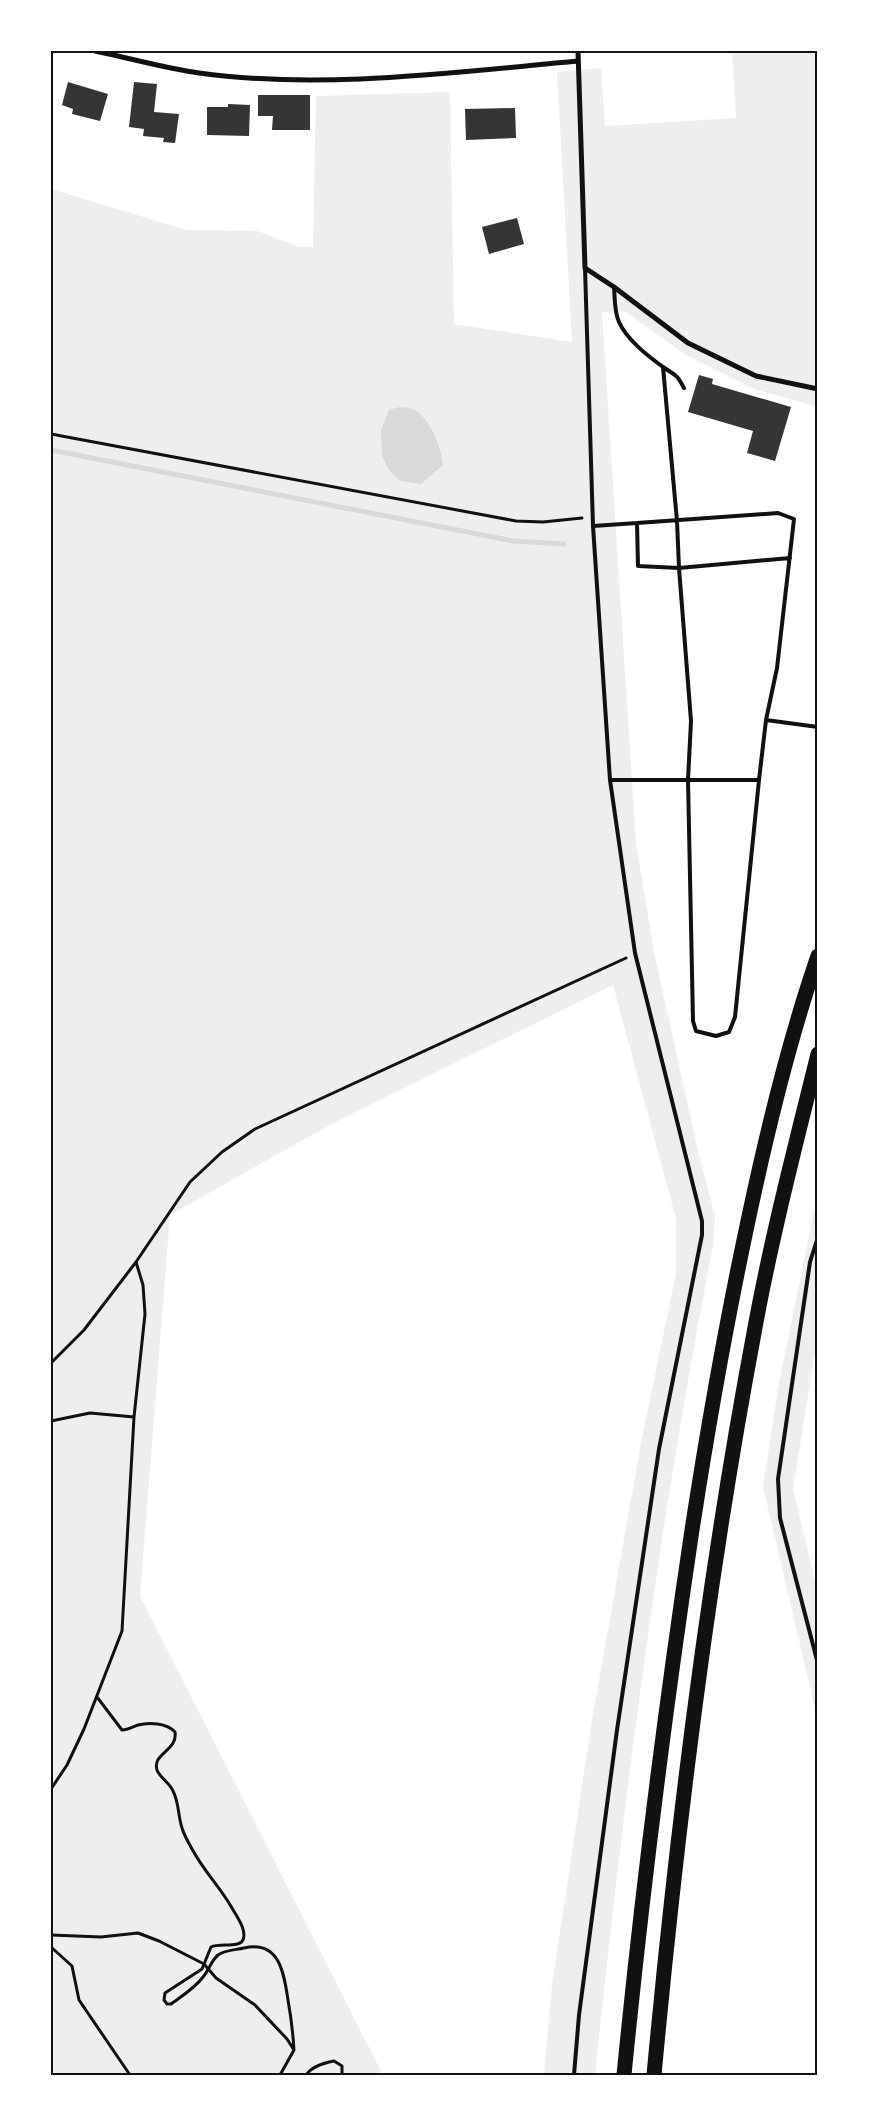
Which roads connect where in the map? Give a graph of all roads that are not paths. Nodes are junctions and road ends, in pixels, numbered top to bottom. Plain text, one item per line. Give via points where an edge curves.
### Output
1 (95, 51) edge
2 (578, 51) edge
3 (578, 62) junction
4 (585, 268) junction
5 (614, 287) junction
6 (663, 367) junction
7 (684, 388) dead end
8 (818, 389) edge
9 (677, 520) junction
10 (637, 524) junction
11 (593, 526) junction
12 (790, 558) junction
13 (679, 568) junction
14 (766, 720) junction
15 (818, 726) edge
16 (610, 780) junction
17 (688, 780) junction
18 (759, 780) junction
19 (818, 956) edge
20 (818, 1054) edge
21 (818, 1237) edge
22 (818, 1664) edge
23 (574, 2075) edge
24 (624, 2075) edge
25 (654, 2075) edge

1 - 3 street via 199,73 276,79 386,78
2 - 3 street
3 - 4 street
4 - 5 street
4 - 11 lane
5 - 6 lane via 619,322 627,335
5 - 8 street via 688,344 756,376
6 - 7 lane via 677,375
6 - 9 lane
9 - 10 lane
9 - 12 lane via 778,513 794,519
9 - 13 lane
10 - 11 lane
10 - 13 lane via 638,566
11 - 16 lane
12 - 13 lane
12 - 14 lane via 777,668
13 - 17 lane via 691,721
14 - 15 lane
14 - 18 lane
16 - 17 lane
16 - 23 lane via 635,953 702,1222 702,1234 656,1469 617,1730
17 - 18 lane
17 - 18 lane via 693,1021 696,1031 716,1036 729,1032 735,1017
19 - 24 highway via 788,1052 766,1140 726,1327 701,1470 648,1850
20 - 25 highway via 758,1313 730,1474 678,1842
21 - 22 lane via 810,1262 778,1479 780,1518

